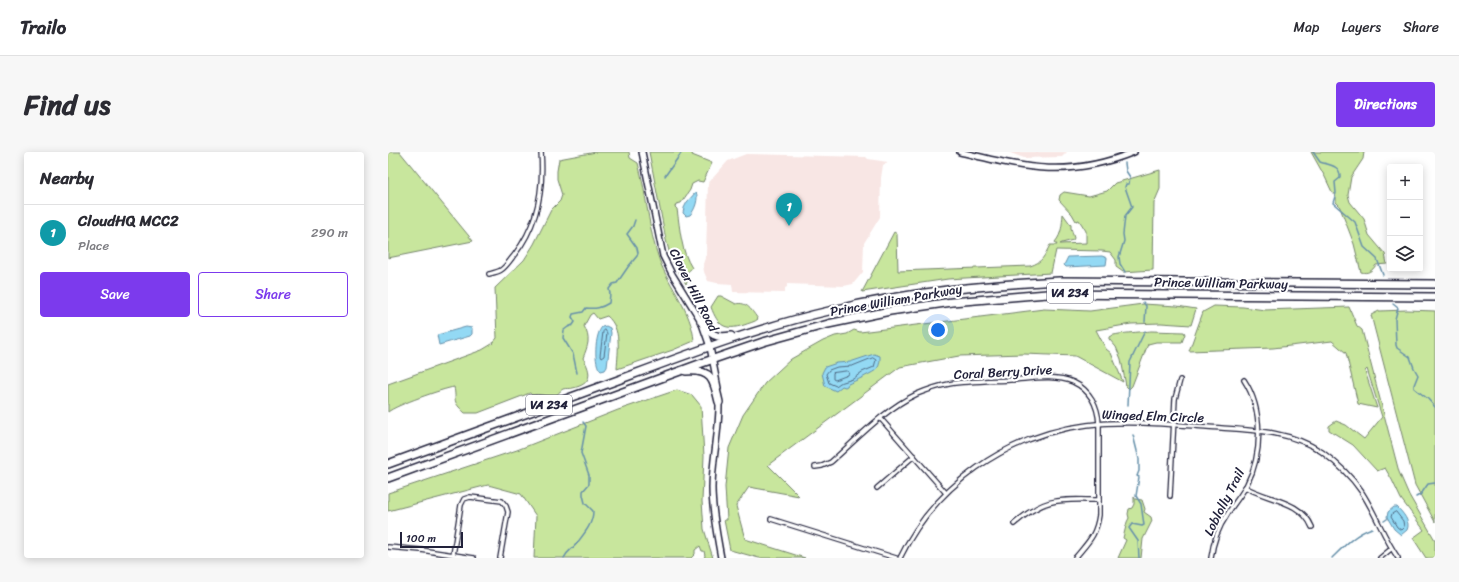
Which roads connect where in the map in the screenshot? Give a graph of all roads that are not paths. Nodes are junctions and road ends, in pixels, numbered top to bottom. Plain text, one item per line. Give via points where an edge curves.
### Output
1 (541, 152) edge
2 (960, 152) edge
3 (1134, 152) edge
4 (643, 154) edge
5 (489, 274) dead end
6 (1435, 284) edge
7 (1435, 297) edge
8 (701, 321) junction
9 (749, 333) junction
10 (710, 347) junction
11 (713, 359) junction
12 (678, 372) junction
13 (1180, 380) dead end
14 (1244, 380) dead end
15 (719, 402) junction
16 (881, 419) junction
17 (1099, 424) junction
18 (1174, 425) junction
19 (1258, 431) junction
20 (914, 456) junction
21 (388, 464) edge
22 (815, 467) dead end
23 (388, 478) edge
24 (1245, 487) junction
25 (877, 488) dead end
26 (946, 492) junction
27 (1170, 496) dead end
28 (1100, 500) junction
29 (770, 519) dead end
30 (1014, 524) dead end
31 (1312, 527) dead end
32 (388, 547) edge
33 (1391, 549) junction
34 (453, 555) junction
35 (474, 558) edge
36 (500, 558) edge
37 (721, 558) edge
38 (896, 558) edge
39 (900, 558) edge
40 (1075, 558) edge
41 (1211, 558) edge
42 (1380, 558) edge
43 (1398, 558) edge

1 - 5 street via 541,187 534,220 513,257 501,270
2 - 3 street via 1004,163 1054,169 1088,166
4 - 8 street, Clover Hill Road via 663,256
6 - 9 highway, Prince William Parkway / VA 234 via 1103,281 1012,283 885,299 808,316
7 - 11 highway, Prince William Parkway / VA 234 via 1071,293 996,297 921,306 860,317 793,333
8 - 9 highway via 717,336
8 - 10 street, Clover Hill Road
9 - 10 highway, Prince William Parkway / VA 234
10 - 11 street, Clover Hill Road
10 - 21 highway, Prince William Parkway / VA 234
11 - 12 highway, Prince William Parkway / VA 234
11 - 15 street, Clover Hill Road
12 - 15 highway via 698,370 707,374 714,384
12 - 23 highway, Prince William Parkway / VA 234
13 - 18 street via 1175,399
14 - 19 street, Loblolly Trail via 1258,414
15 - 37 street, Clover Hill Road via 712,495
16 - 17 street, Coral Berry Drive via 909,398 936,387 958,383 1047,378 1064,379 1082,388 1094,403
16 - 20 street
16 - 22 street, Coral Berry Drive via 831,462
17 - 18 street, Winged Elm Circle
17 - 26 street, Winged Elm Circle via 1062,430 1019,443 978,467
17 - 28 street, Coral Berry Drive
18 - 19 street, Winged Elm Circle
18 - 27 street
19 - 24 street, Loblolly Trail via 1254,464
19 - 33 street, Winged Elm Circle via 1300,440 1342,468 1361,491
20 - 25 street
20 - 26 street
24 - 31 street via 1300,511
24 - 41 street, Loblolly Trail via 1221,525
26 - 39 street, Winged Elm Circle via 921,522
28 - 30 street via 1049,502 1034,509
28 - 40 street, Coral Berry Drive via 1096,529 1088,544
29 - 38 street
32 - 34 street
33 - 42 street
33 - 43 street, Winged Elm Circle
34 - 35 street
34 - 36 street via 461,505 464,499 470,497 502,502 506,506 508,512

